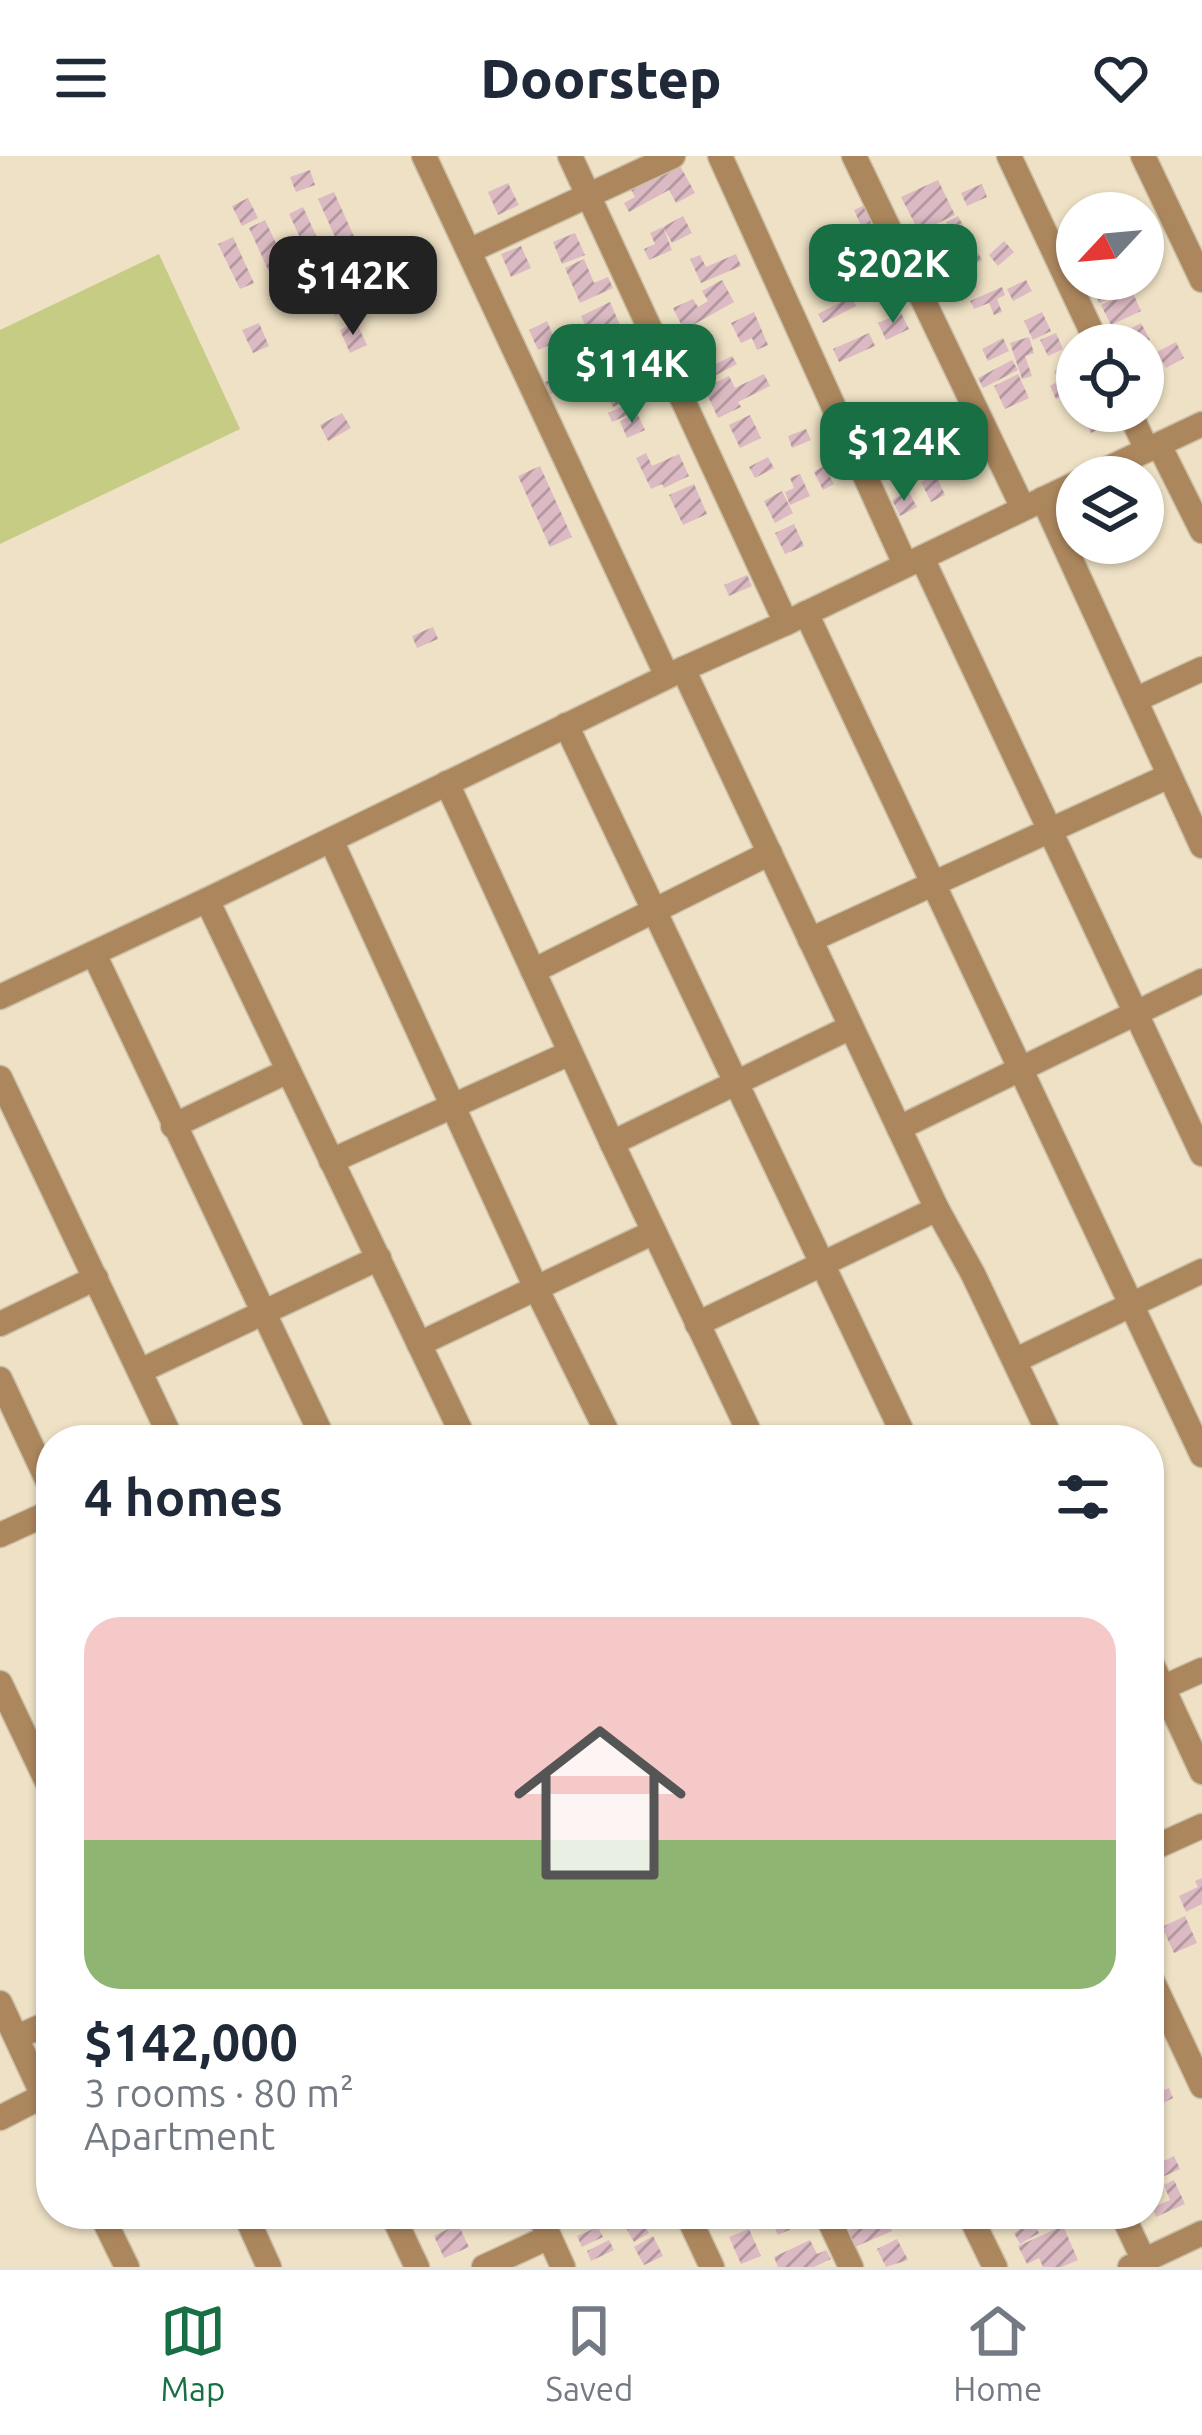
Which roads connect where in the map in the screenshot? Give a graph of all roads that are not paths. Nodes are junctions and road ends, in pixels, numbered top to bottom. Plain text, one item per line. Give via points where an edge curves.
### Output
1 (424, 156) edge
2 (569, 156) edge
3 (674, 156) edge
4 (720, 156) edge
5 (854, 156) edge
6 (1009, 156) edge
7 (1143, 156) edge
8 (588, 195) junction
9 (469, 251) junction
10 (1202, 280) edge
11 (1088, 324) edge
12 (1202, 424) edge
13 (1143, 432) edge
14 (1153, 447) junction
15 (1134, 456) edge
16 (1056, 493) edge
17 (1033, 504) junction
18 (1202, 531) edge
19 (913, 561) junction
20 (796, 618) junction
21 (1202, 669) edge
22 (675, 673) junction
23 (1135, 700) junction
24 (566, 725) junction
25 (1169, 776) junction
26 (447, 783) junction
27 (1049, 832) junction
28 (1200, 835) edge
29 (331, 840) junction
30 (770, 854) junction
31 (935, 885) junction
32 (207, 900) junction
33 (653, 910) junction
34 (810, 940) junction
35 (94, 954) junction
36 (533, 971) junction
37 (1202, 981) edge
38 (0, 997) edge
39 (1134, 1013) junction
40 (851, 1027) junction
41 (571, 1053) junction
42 (1021, 1066) junction
43 (288, 1071) junction
44 (0, 1078) edge
45 (737, 1084) junction
46 (452, 1106) junction
47 (173, 1126) junction
48 (898, 1128) junction
49 (1198, 1138) edge
50 (612, 1143) junction
51 (331, 1161) junction
52 (937, 1209) junction
53 (654, 1232) junction
54 (379, 1258) junction
55 (823, 1264) junction
56 (1202, 1271) edge
57 (96, 1278) junction
58 (536, 1288) junction
59 (1131, 1306) junction
60 (262, 1313) junction
61 (0, 1324) edge
62 (697, 1324) junction
63 (418, 1345) junction
64 (1016, 1360) junction
65 (140, 1371) junction
66 (0, 1378) edge
67 (165, 1425) edge
68 (317, 1425) edge
69 (454, 1425) edge
70 (604, 1425) edge
71 (746, 1425) edge
72 (899, 1425) edge
73 (1045, 1425) edge
74 (1202, 1454) edge
75 (36, 1456) edge
76 (36, 1519) edge
77 (0, 1535) edge
78 (1202, 1670) edge
79 (0, 1683) edge
80 (1164, 1687) edge
81 (1164, 1692) edge
82 (36, 1759) edge
83 (1202, 1772) edge
84 (1202, 1826) edge
85 (1164, 1843) edge
86 (0, 2003) edge
87 (1164, 2006) edge
88 (36, 2029) edge
89 (17, 2037) junction
90 (36, 2080) edge
91 (1202, 2086) edge
92 (36, 2108) edge
93 (0, 2118) edge
94 (108, 2229) edge
95 (252, 2229) edge
96 (399, 2229) edge
97 (540, 2229) edge
98 (545, 2229) edge
99 (694, 2229) edge
100 (833, 2229) edge
101 (976, 2229) edge
102 (1127, 2229) edge
103 (1202, 2233) edge
104 (267, 2261) edge
105 (1140, 2265) edge
106 (127, 2267) edge
107 (240, 2267) edge
108 (417, 2267) edge
109 (484, 2267) edge
110 (562, 2267) edge
111 (712, 2267) edge
112 (851, 2267) edge
113 (995, 2267) edge

1 - 9 street
2 - 8 street
3 - 8 street
4 - 19 street
5 - 17 street
6 - 11 street
7 - 10 street
8 - 9 street
8 - 20 street
9 - 22 street
12 - 14 street
13 - 14 street
14 - 15 street
14 - 18 street
16 - 17 street
17 - 19 street
17 - 23 street
19 - 20 street
19 - 27 street
20 - 22 street
20 - 31 street
21 - 23 street
22 - 24 street
22 - 30 street
23 - 25 street
24 - 26 street
24 - 33 street
25 - 27 street
25 - 28 street
26 - 29 street
26 - 36 street
27 - 31 street
27 - 39 street
29 - 32 street
29 - 46 street
30 - 33 street
30 - 34 street
31 - 34 street
31 - 42 street
32 - 35 street
32 - 43 street
33 - 36 street
33 - 45 street
34 - 40 street
35 - 38 street
35 - 47 street
36 - 41 street
37 - 39 street
39 - 42 street
39 - 49 street
40 - 45 street
40 - 48 street
41 - 46 street
41 - 50 street
42 - 48 street
42 - 59 street
43 - 47 street
43 - 51 street
44 - 57 street
45 - 50 street
45 - 55 street
46 - 51 street
46 - 58 street
47 - 60 street
48 - 52 street
50 - 53 street
51 - 54 street
52 - 55 street
52 - 64 street
53 - 58 street
53 - 62 street
54 - 60 street
54 - 63 street
55 - 62 street
55 - 72 street
56 - 59 street
57 - 61 street
57 - 65 street
58 - 63 street
58 - 70 street
59 - 64 street
59 - 74 street
60 - 65 street
60 - 68 street
62 - 71 street
63 - 69 street
64 - 73 street
65 - 67 street
66 - 75 street
76 - 77 street
78 - 80 street
79 - 82 street
81 - 83 street
84 - 85 street
86 - 89 street
87 - 91 street
88 - 89 street
89 - 90 street
92 - 93 street
94 - 106 street
95 - 104 street
96 - 108 street
97 - 109 street
98 - 110 street
99 - 111 street
100 - 112 street
101 - 113 street
102 - 105 street
103 - 105 street
104 - 107 street

